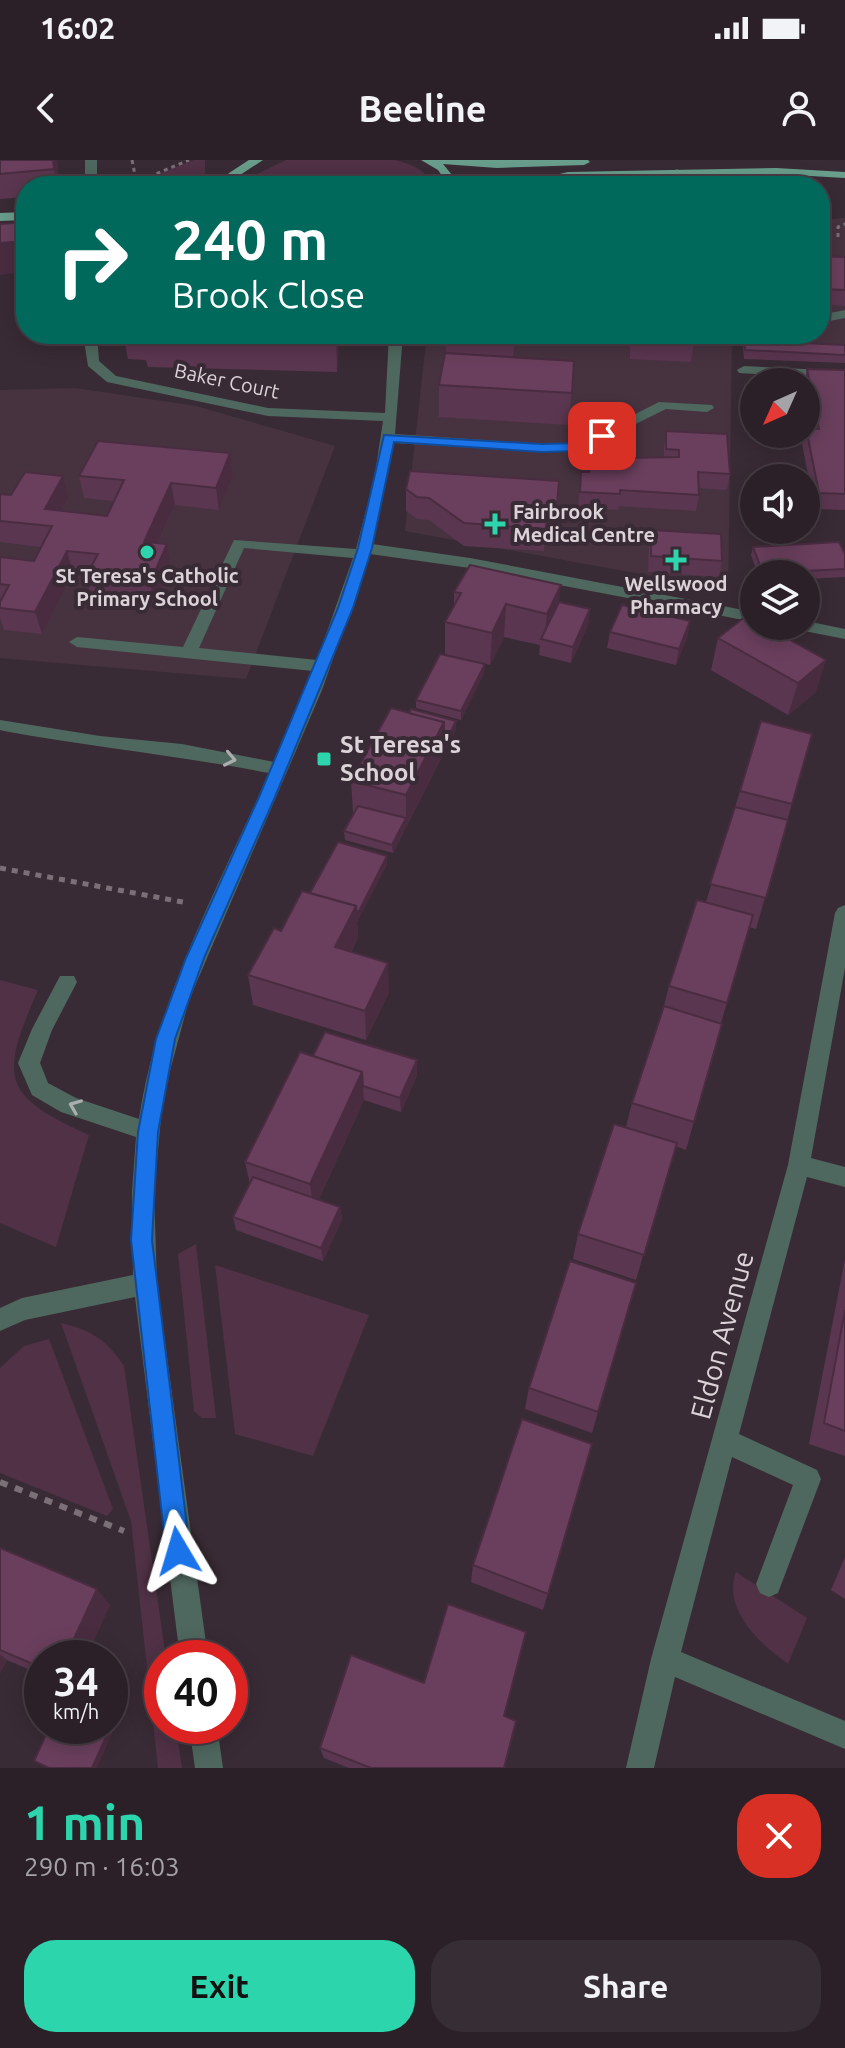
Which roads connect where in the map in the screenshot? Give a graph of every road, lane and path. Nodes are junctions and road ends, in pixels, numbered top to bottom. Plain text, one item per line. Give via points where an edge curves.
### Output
1 (189, 160) edge
2 (236, 160) edge
3 (257, 160) edge
4 (427, 160) edge
5 (437, 160) edge
6 (605, 161) edge
7 (677, 172) junction
8 (233, 175) joint
9 (845, 175) edge
10 (145, 176) edge
11 (448, 176) edge
12 (563, 176) edge
13 (678, 176) edge
14 (845, 224) edge
15 (838, 237) dead end
16 (90, 344) edge
17 (395, 344) edge
18 (820, 374) edge
19 (845, 375) edge
20 (707, 408) dead end
21 (389, 428) junction
22 (364, 551) junction
23 (740, 614) edge
24 (820, 629) edge
25 (845, 634) edge
26 (77, 642) dead end
27 (189, 653) junction
28 (322, 666) junction
29 (4, 725) dead end
30 (279, 769) junction
31 (0, 868) edge
32 (218, 909) junction
33 (845, 913) edge
34 (67, 982) dead end
35 (148, 1132) junction
36 (799, 1165) junction
37 (845, 1177) edge
38 (145, 1284) junction
39 (0, 1320) edge
40 (725, 1441) junction
41 (0, 1482) edge
42 (124, 1531) dead end
43 (769, 1584) dead end
44 (192, 1640) edge
45 (665, 1659) junction
46 (845, 1735) edge
47 (206, 1744) edge
48 (209, 1768) edge
49 (640, 1768) edge

1 - 10 path
2 - 8 main road
3 - 8 main road
4 - 11 main road
5 - 6 main road via 497,165
7 - 9 main road
7 - 12 main road
7 - 13 street
14 - 15 path via 838,227
16 - 21 street, Baker Court via 91,363 112,379 268,412
17 - 21 street
18 - 19 street
20 - 21 street via 664,405 581,447 542,448
21 - 22 street
22 - 23 street via 470,563
22 - 27 street via 239,543
22 - 28 street
24 - 25 street
26 - 27 street
27 - 28 street
28 - 30 street
29 -> 30 street
30 - 32 street
31 - 32 path
32 - 35 street via 165,1039
33 - 36 street, Eldon Avenue
35 -> 34 street via 69,1105 40,1089 29,1063
35 - 38 street
36 - 37 street
36 - 40 street, Eldon Avenue
38 - 39 street via 22,1309
38 - 44 street
40 - 43 street via 808,1479
40 - 45 street, Eldon Avenue
41 - 42 path
45 - 46 street
45 - 49 street, Eldon Avenue
47 - 48 street

